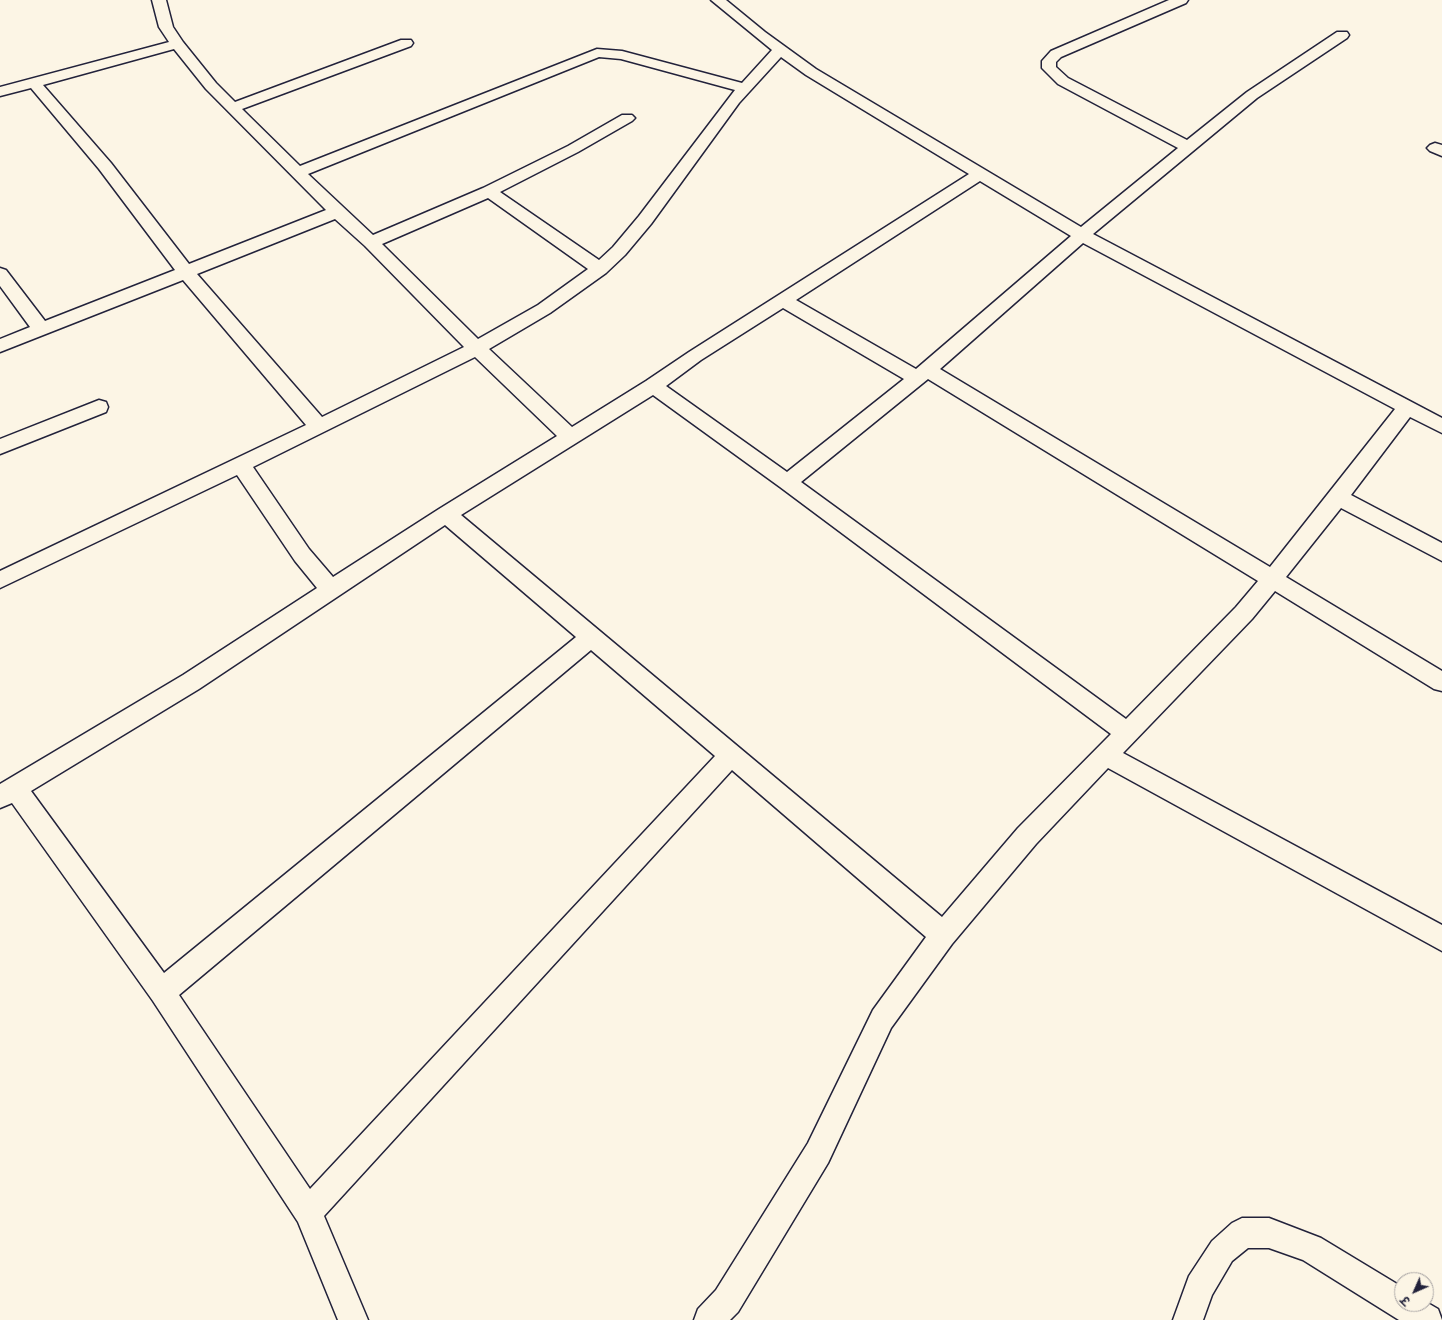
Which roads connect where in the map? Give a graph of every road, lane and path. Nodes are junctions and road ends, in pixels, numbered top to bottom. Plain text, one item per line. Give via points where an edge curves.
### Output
1 (159, 0) edge
2 (718, 0) edge
3 (1182, 0) edge
4 (1342, 35) dead end
5 (406, 43) dead end
6 (177, 44) junction
7 (780, 50) junction
8 (34, 83) junction
9 (744, 88) junction
10 (0, 92) edge
11 (234, 108) junction
12 (627, 118) dead end
13 (1188, 147) junction
14 (298, 172) junction
15 (980, 174) junction
16 (489, 191) junction
17 (337, 212) junction
18 (1082, 235) junction
19 (371, 242) junction
20 (600, 269) junction
21 (186, 272) junction
22 (0, 274) edge
23 (783, 300) junction
24 (41, 329) junction
25 (0, 346) edge
26 (477, 348) junction
27 (922, 374) junction
28 (653, 386) junction
29 (99, 407) dead end
30 (1407, 408) junction
31 (1442, 426) edge
32 (319, 427) junction
33 (570, 437) junction
34 (0, 447) edge
35 (241, 465) junction
36 (788, 482) junction
37 (1338, 497) junction
38 (446, 514) junction
39 (1442, 553) edge
40 (0, 580) edge
41 (1272, 580) junction
42 (331, 589) junction
43 (591, 637) junction
44 (1442, 682) edge
45 (1128, 733) junction
46 (731, 755) junction
47 (1106, 755) junction
48 (8, 793) edge
49 (943, 935) junction
50 (1442, 939) edge
51 (162, 992) junction
52 (308, 1212) junction
53 (353, 1320) edge
54 (708, 1320) edge
55 (1188, 1320) edge
56 (1427, 1320) edge

1 - 6 street via 166,27
2 - 7 street
3 - 13 street via 1056,54 1050,61 1049,68 1063,81
4 - 13 street via 1252,95
5 - 11 street
6 - 8 street
6 - 11 street via 211,86
7 - 9 street
7 - 15 street via 811,72
8 - 10 street
8 - 21 street via 105,166
9 - 14 street via 622,55 596,53
9 - 20 street via 645,220
11 - 14 street
12 - 16 street
13 - 18 street
14 - 17 street
15 - 18 street
15 - 23 street
16 - 19 street
16 - 20 street
17 - 19 street
17 - 21 street
18 - 27 street
18 - 30 street
19 - 26 street
20 - 26 street via 544,309
21 - 24 street
21 - 32 street
22 - 24 street
23 - 27 street
23 - 28 street
24 - 25 street
26 - 32 street
26 - 33 street
27 - 36 street
27 - 41 street
28 - 33 street
28 - 36 street
29 - 34 street
30 - 31 street
30 - 37 street
32 - 35 street
33 - 38 street
35 - 40 street
35 - 42 street via 302,555
36 - 45 street
37 - 39 street
37 - 41 street
38 - 42 street
38 - 43 street
41 - 44 street
41 - 45 street via 1244,613
42 - 48 street via 191,682
43 - 46 street
43 - 51 street
45 - 47 street
46 - 49 street
46 - 52 street
47 - 49 street via 1027,836
47 - 50 street
48 - 51 street
49 - 54 street via 882,1019 818,1153 727,1301
51 - 52 street
52 - 53 street
55 - 56 street via 1200,1287 1222,1251 1242,1233 1270,1233 1311,1248

